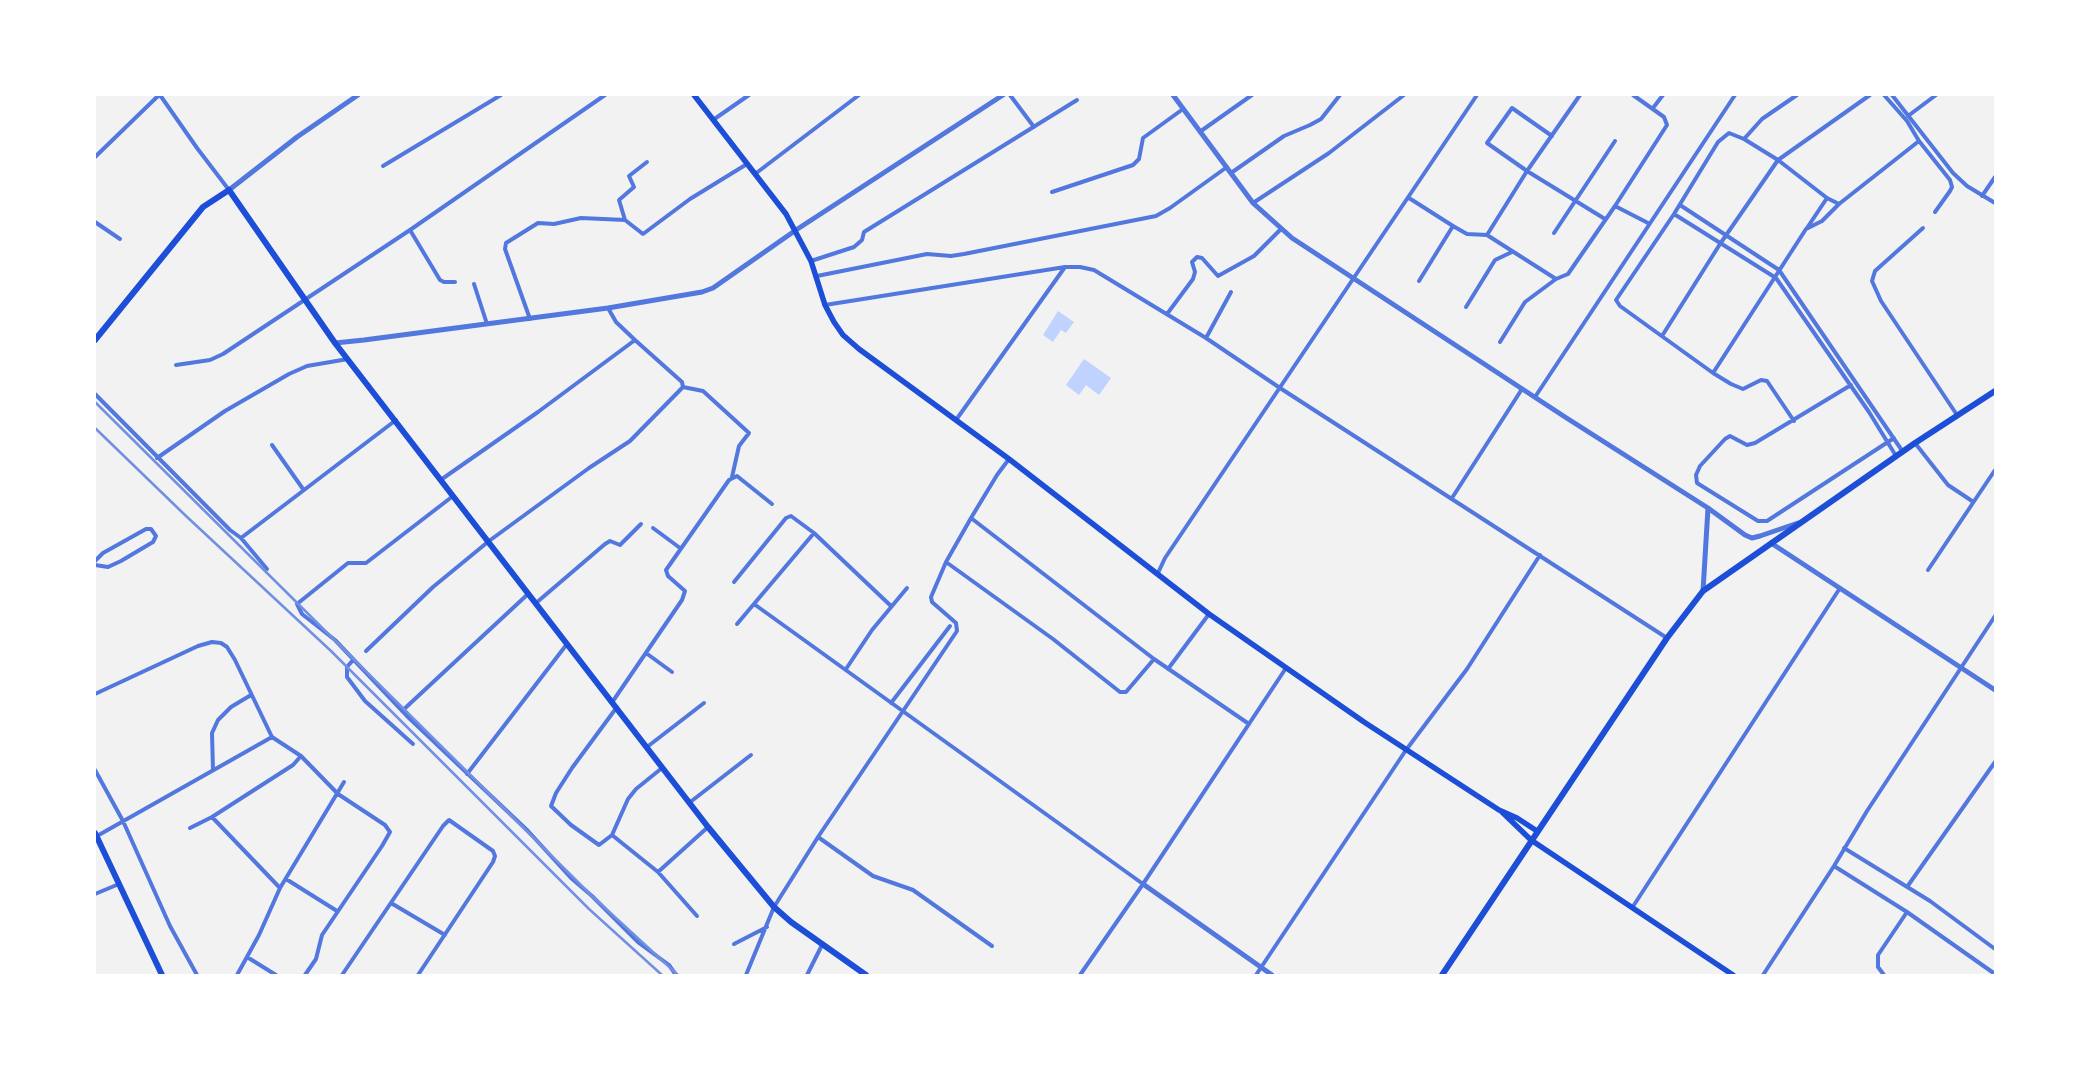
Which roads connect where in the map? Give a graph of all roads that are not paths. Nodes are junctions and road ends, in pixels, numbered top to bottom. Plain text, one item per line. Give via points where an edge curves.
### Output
1 (159, 95) edge
2 (358, 95) edge
3 (501, 95) edge
4 (604, 95) edge
5 (694, 95) edge
6 (749, 95) edge
7 (859, 95) edge
8 (1004, 95) edge
9 (1010, 95) edge
10 (1172, 95) edge
11 (1252, 95) edge
12 (1340, 95) edge
13 (1404, 95) edge
14 (1477, 95) edge
15 (1580, 95) edge
16 (1633, 95) edge
17 (1663, 95) edge
18 (1735, 95) edge
19 (1798, 95) edge
20 (1870, 95) edge
21 (1884, 95) edge
22 (1892, 95) edge
23 (1936, 95) edge
24 (1077, 100) dead end
25 (1653, 108) junction
26 (1183, 109) junction
27 (1908, 116) junction
28 (713, 120) junction
29 (1034, 127) junction
30 (1201, 131) junction
31 (1552, 136) junction
32 (1744, 139) junction
33 (1615, 141) dead end
34 (1919, 141) junction
35 (95, 157) edge
36 (1778, 160) junction
37 (647, 162) dead end
38 (747, 164) junction
39 (383, 166) dead end
40 (1227, 167) junction
41 (1528, 171) junction
42 (1231, 173) junction
43 (755, 174) junction
44 (1995, 177) edge
45 (229, 190) junction
46 (1052, 192) dead end
47 (1982, 196) junction
48 (1409, 198) junction
49 (1827, 198) junction
50 (1575, 200) junction
51 (1252, 203) junction
52 (1995, 203) edge
53 (1839, 204) junction
54 (1680, 205) junction
55 (1615, 206) junction
56 (1936, 212) dead end
57 (1674, 214) junction
58 (1605, 219) junction
59 (625, 220) junction
60 (95, 222) edge
61 (1648, 223) junction
62 (1453, 226) junction
63 (1923, 228) dead end
64 (1281, 229) junction
65 (1806, 229) junction
66 (410, 230) junction
67 (796, 230) junction
68 (1554, 233) dead end
69 (1487, 235) junction
70 (1726, 235) junction
71 (120, 239) dead end
72 (1720, 244) junction
73 (1512, 252) junction
74 (811, 261) junction
75 (1065, 267) junction
76 (1779, 270) junction
77 (817, 276) junction
78 (1353, 278) junction
79 (1776, 278) junction
80 (1556, 279) junction
81 (1419, 281) dead end
82 (455, 282) dead end
83 (474, 284) dead end
84 (1231, 292) dead end
85 (306, 300) junction
86 (825, 305) junction
87 (1466, 307) dead end
88 (609, 310) junction
89 (1167, 314) junction
90 (530, 319) junction
91 (487, 324) junction
92 (1662, 336) junction
93 (1206, 338) junction
94 (95, 340) edge
95 (635, 340) junction
96 (1500, 342) dead end
97 (338, 345) junction
98 (348, 358) junction
99 (176, 365) dead end
100 (1713, 373) junction
101 (1850, 385) junction
102 (683, 388) junction
103 (1280, 388) junction
104 (1522, 389) junction
105 (1995, 391) edge
106 (95, 394) edge
107 (1535, 397) junction
108 (1958, 416) junction
109 (396, 420) junction
110 (956, 420) junction
111 (1794, 421) junction
112 (1894, 438) junction
113 (1887, 442) junction
114 (1915, 443) junction
115 (272, 445) dead end
116 (1903, 452) junction
117 (1896, 456) junction
118 (157, 458) junction
119 (1009, 459) junction
120 (1995, 470) edge
121 (732, 477) junction
122 (442, 479) junction
123 (303, 489) junction
124 (454, 495) junction
125 (1452, 498) junction
126 (1972, 501) junction
127 (772, 504) dead end
128 (1708, 508) junction
129 (971, 518) junction
130 (1800, 522) junction
131 (641, 524) dead end
132 (653, 528) dead end
133 (814, 533) junction
134 (241, 538) junction
135 (489, 541) junction
136 (1772, 543) junction
137 (680, 548) junction
138 (1540, 555) junction
139 (95, 561) edge
140 (946, 562) junction
141 (95, 565) edge
142 (267, 568) dead end
143 (1928, 570) dead end
144 (1158, 573) junction
145 (734, 582) dead end
146 (907, 588) dead end
147 (1840, 588) junction
148 (1703, 591) junction
149 (528, 594) junction
150 (536, 603) junction
151 (754, 604) junction
152 (891, 606) junction
153 (1209, 614) junction
154 (1995, 616) edge
155 (737, 624) dead end
156 (950, 626) dead end
157 (1667, 638) junction
158 (567, 644) junction
159 (366, 651) dead end
160 (646, 653) junction
161 (1154, 659) junction
162 (352, 660) junction
163 (1286, 668) junction
164 (1961, 668) junction
165 (846, 669) junction
166 (1168, 669) junction
167 (672, 672) dead end
168 (1995, 690) edge
169 (95, 694) edge
170 (251, 695) junction
171 (704, 703) dead end
172 (892, 703) junction
173 (615, 704) junction
174 (402, 711) junction
175 (903, 712) junction
176 (1248, 724) junction
177 (272, 737) junction
178 (412, 744) dead end
179 (647, 747) junction
180 (1406, 750) junction
181 (751, 755) dead end
182 (301, 756) junction
183 (1995, 762) edge
184 (662, 768) junction
185 (95, 770) edge
186 (213, 770) junction
187 (467, 774) junction
188 (344, 782) dead end
189 (338, 794) junction
190 (689, 803) junction
191 (1500, 810) junction
192 (212, 816) junction
193 (123, 821) junction
194 (708, 827) junction
195 (190, 828) dead end
196 (1537, 830) junction
197 (96, 835) edge
198 (612, 835) junction
199 (818, 837) junction
200 (1531, 840) junction
201 (1844, 848) junction
202 (1834, 866) junction
203 (658, 872) junction
204 (286, 879) junction
205 (119, 884) junction
206 (1143, 884) junction
207 (1907, 887) junction
208 (280, 888) junction
209 (95, 894) edge
210 (391, 903) junction
211 (774, 907) junction
212 (1632, 908) junction
213 (337, 911) junction
214 (1907, 912) junction
215 (697, 916) dead end
216 (767, 927) junction
217 (445, 935) junction
218 (734, 944) dead end
219 (822, 945) junction
220 (992, 946) dead end
221 (1995, 948) edge
222 (247, 957) junction
223 (1261, 968) junction
224 (1995, 974) edge
225 (162, 975) edge
226 (197, 975) edge
227 (237, 975) edge
228 (276, 975) edge
229 (305, 975) edge
230 (342, 975) edge
231 (418, 975) edge
232 (676, 975) edge
233 (746, 975) edge
234 (807, 975) edge
235 (866, 975) edge
236 (1080, 975) edge
237 (1256, 975) edge
238 (1272, 975) edge
239 (1442, 975) edge
240 (1732, 975) edge
241 (1763, 975) edge
242 (1884, 975) edge

1 - 35 street
1 - 45 street
2 - 45 street
3 - 39 street
4 - 66 street
5 - 28 main road
6 - 28 street
7 - 43 street
8 - 67 street
9 - 29 street
10 - 26 street
11 - 30 street
12 - 42 street via 1321,118 1284,136
13 - 51 street via 1329,153
14 - 48 street
15 - 31 street
16 - 25 street
17 - 25 street
18 - 61 street
19 - 32 street via 1762,119
20 - 36 street
21 - 34 street via 1907,121
22 - 27 street
23 - 27 street
24 - 29 street
25 - 55 street via 1667,120 1667,124
26 - 30 street
26 - 46 street via 1143,138 1139,159 1133,164
27 - 47 street via 1953,173
28 - 38 main road
29 - 74 street via 864,232 862,240 854,247
30 - 40 street
31 - 41 street
31 - 41 street via 1509,109 1487,144
32 - 36 street
32 - 54 street via 1732,133 1718,142
33 - 50 street
34 - 53 street
34 - 56 street via 1951,184 1950,192
36 - 49 street
36 - 70 street
37 - 59 street via 629,176 634,187 620,200
38 - 43 main road
38 - 59 street via 690,199 643,234
40 - 42 street
40 - 77 street via 1156,216 964,254 927,254
41 - 50 street
41 - 69 street
42 - 51 street
43 - 67 main road
44 - 47 street
45 - 85 main road
45 - 94 main road via 204,208
47 - 52 street
48 - 62 street
48 - 78 street
49 - 53 street
49 - 65 street
50 - 58 street
50 - 68 street
51 - 64 street
53 - 65 street via 1822,221
54 - 57 street
54 - 70 street
55 - 58 street
55 - 61 street
57 - 72 street
57 - 92 street via 1616,300
58 - 80 street via 1568,274
59 - 90 street via 581,218 554,224 542,222 506,243 505,249
60 - 71 street
61 - 107 street
62 - 69 street via 1467,234
62 - 81 street
63 - 108 street via 1875,271 1872,282 1881,301
64 - 78 street
64 - 89 street via 1254,256 1220,275 1202,258 1197,258 1192,262 1193,279
65 - 76 street
66 - 82 street via 440,280
66 - 85 street
67 - 74 main road
67 - 88 street via 708,290
69 - 73 street
70 - 72 street
70 - 76 street
72 - 79 street
72 - 92 street
73 - 80 street
73 - 87 street via 1495,260
74 - 77 main road
75 - 86 street
75 - 89 street via 1094,270
75 - 110 street
76 - 79 street
76 - 112 street
77 - 86 main road
78 - 103 street
78 - 104 street
79 - 100 street
79 - 101 street
80 - 96 street via 1525,302
83 - 91 street
84 - 93 street
85 - 97 main road
85 - 99 street via 216,357
86 - 110 main road via 843,335 858,349
88 - 90 street
88 - 95 street via 616,322
89 - 93 street
90 - 91 street
91 - 97 street
92 - 100 street
93 - 103 street
95 - 102 street via 682,382
95 - 122 street
97 - 98 main road
98 - 109 main road
98 - 118 street via 307,366 289,374 224,411
100 - 111 street via 1743,389 1761,380 1767,381
101 - 111 street
101 - 113 street
102 - 121 street via 703,390 749,433 739,446
102 - 135 street via 630,441
103 - 125 street
103 - 144 street
104 - 107 street
104 - 125 street
105 - 108 main road
106 - 118 street
107 - 128 street
108 - 114 main road
109 - 122 main road
109 - 123 street
110 - 119 main road
111 - 113 street via 1751,444 1730,436 1725,438 1700,466 1697,483 1758,521 1767,521
112 - 113 street
112 - 116 street
113 - 117 street
114 - 116 main road
114 - 126 street via 1948,486
115 - 123 street
116 - 117 main road
117 - 130 main road
118 - 134 street
119 - 129 street
119 - 144 main road
120 - 126 street
121 - 127 street via 737,476
121 - 137 street
122 - 124 main road
123 - 134 street
124 - 135 main road
124 - 162 street via 366,562 348,563 297,604 302,614 335,640
125 - 138 street
126 - 143 street
128 - 130 street via 1752,538
128 - 148 street
129 - 140 street
129 - 161 street
130 - 136 main road
131 - 150 street via 622,544 610,541 605,544
132 - 137 street
133 - 145 street via 789,516
133 - 151 street
133 - 152 street
134 - 142 street
135 - 149 main road
135 - 159 street
136 - 147 street
136 - 148 main road
137 - 160 street via 666,573 685,595
138 - 157 street
138 - 180 street via 1467,668
139 - 141 street via 103,553 146,529 151,529 156,536 153,542 121,561 108,567
140 - 161 street via 1120,692 1126,692
140 - 175 street via 931,599 956,623 957,631
144 - 153 main road
146 - 152 street
147 - 164 street
147 - 212 street
148 - 157 main road
149 - 150 main road
149 - 174 street
150 - 158 main road
151 - 155 street
151 - 165 street
152 - 165 street
153 - 163 main road
153 - 166 street
154 - 164 street
156 - 172 street
157 - 196 main road
158 - 173 main road
158 - 187 street
160 - 167 street
160 - 173 street
161 - 166 street
162 - 174 street
162 - 178 street via 347,667 347,677 365,701
163 - 176 street
163 - 180 main road
164 - 168 street
164 - 201 street
165 - 172 street
166 - 176 street
169 - 170 street via 212,642 227,648
170 - 177 street
170 - 186 street via 230,707 218,720 212,733
171 - 179 street
172 - 175 street
173 - 179 main road
173 - 198 street via 556,793 552,806 595,843 602,843
174 - 187 street
175 - 199 street
175 - 206 street
176 - 206 street
177 - 182 street
177 - 186 street
179 - 184 main road
180 - 191 main road
180 - 223 street
181 - 190 street
182 - 189 street
182 - 192 street via 293,765
183 - 207 street
184 - 190 main road
184 - 198 street via 628,799
185 - 193 street
186 - 193 street
187 - 232 street via 528,831 571,878 639,943 669,965
188 - 189 street
189 - 204 street
189 - 213 street via 385,825 390,832
190 - 194 main road
191 - 196 main road
191 - 200 main road
192 - 195 street
192 - 208 street
193 - 197 street
193 - 226 street via 170,926
194 - 203 street
194 - 211 main road
196 - 200 main road
197 - 205 main road
198 - 203 street
199 - 211 street
199 - 220 street via 874,876 913,890
200 - 212 main road
200 - 239 main road
201 - 202 street
201 - 207 street
202 - 214 street
202 - 241 street
203 - 215 street
204 - 208 street
204 - 213 street
205 - 209 street
205 - 225 main road
206 - 223 street
206 - 236 street
207 - 221 street
208 - 222 street
210 - 217 street
210 - 217 street via 449,820 493,851 495,856
210 - 230 street
211 - 216 street
211 - 219 main road
212 - 240 main road
213 - 229 street via 322,935 316,959
214 - 224 street
214 - 242 street via 1878,955 1878,966
216 - 218 street
216 - 233 street
217 - 231 street
219 - 234 street
219 - 235 main road
222 - 227 street
222 - 228 street
223 - 237 street
223 - 238 street

